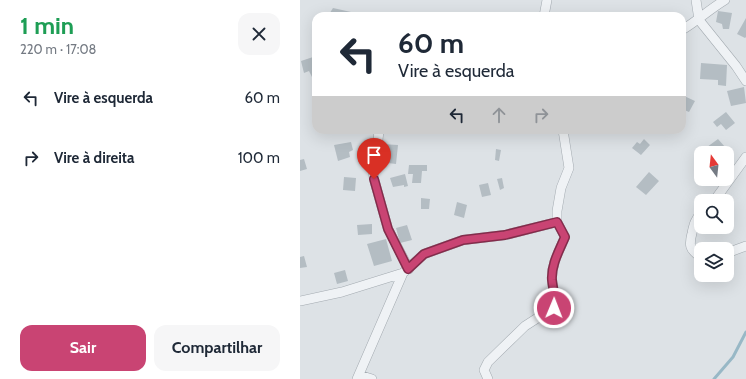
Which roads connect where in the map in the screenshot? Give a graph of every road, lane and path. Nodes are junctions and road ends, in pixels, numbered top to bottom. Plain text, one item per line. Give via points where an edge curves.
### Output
1 (547, 0) edge
2 (696, 0) edge
3 (725, 0) edge
4 (545, 12) edge
5 (699, 20) junction
6 (686, 28) edge
7 (746, 81) edge
8 (378, 134) edge
9 (565, 134) edge
10 (746, 157) edge
11 (719, 194) edge
12 (694, 221) edge
13 (557, 222) junction
14 (746, 246) edge
15 (734, 250) edge
16 (694, 251) edge
17 (406, 271) junction
18 (300, 300) edge
19 (358, 377) edge
20 (372, 379) edge
21 (488, 379) edge

1 - 4 street
2 - 5 street
3 - 5 street
5 - 6 street
5 - 7 street
8 - 17 street via 373,165 374,179 388,229
9 - 13 street via 569,168 561,188
10 - 11 street
12 - 16 street via 689,242
13 - 17 street via 505,235 463,240 424,254
13 - 21 street via 565,237 554,264 554,308 525,326 488,362 484,370
14 - 15 street
17 - 18 street via 342,292
17 - 19 street
19 - 20 street

